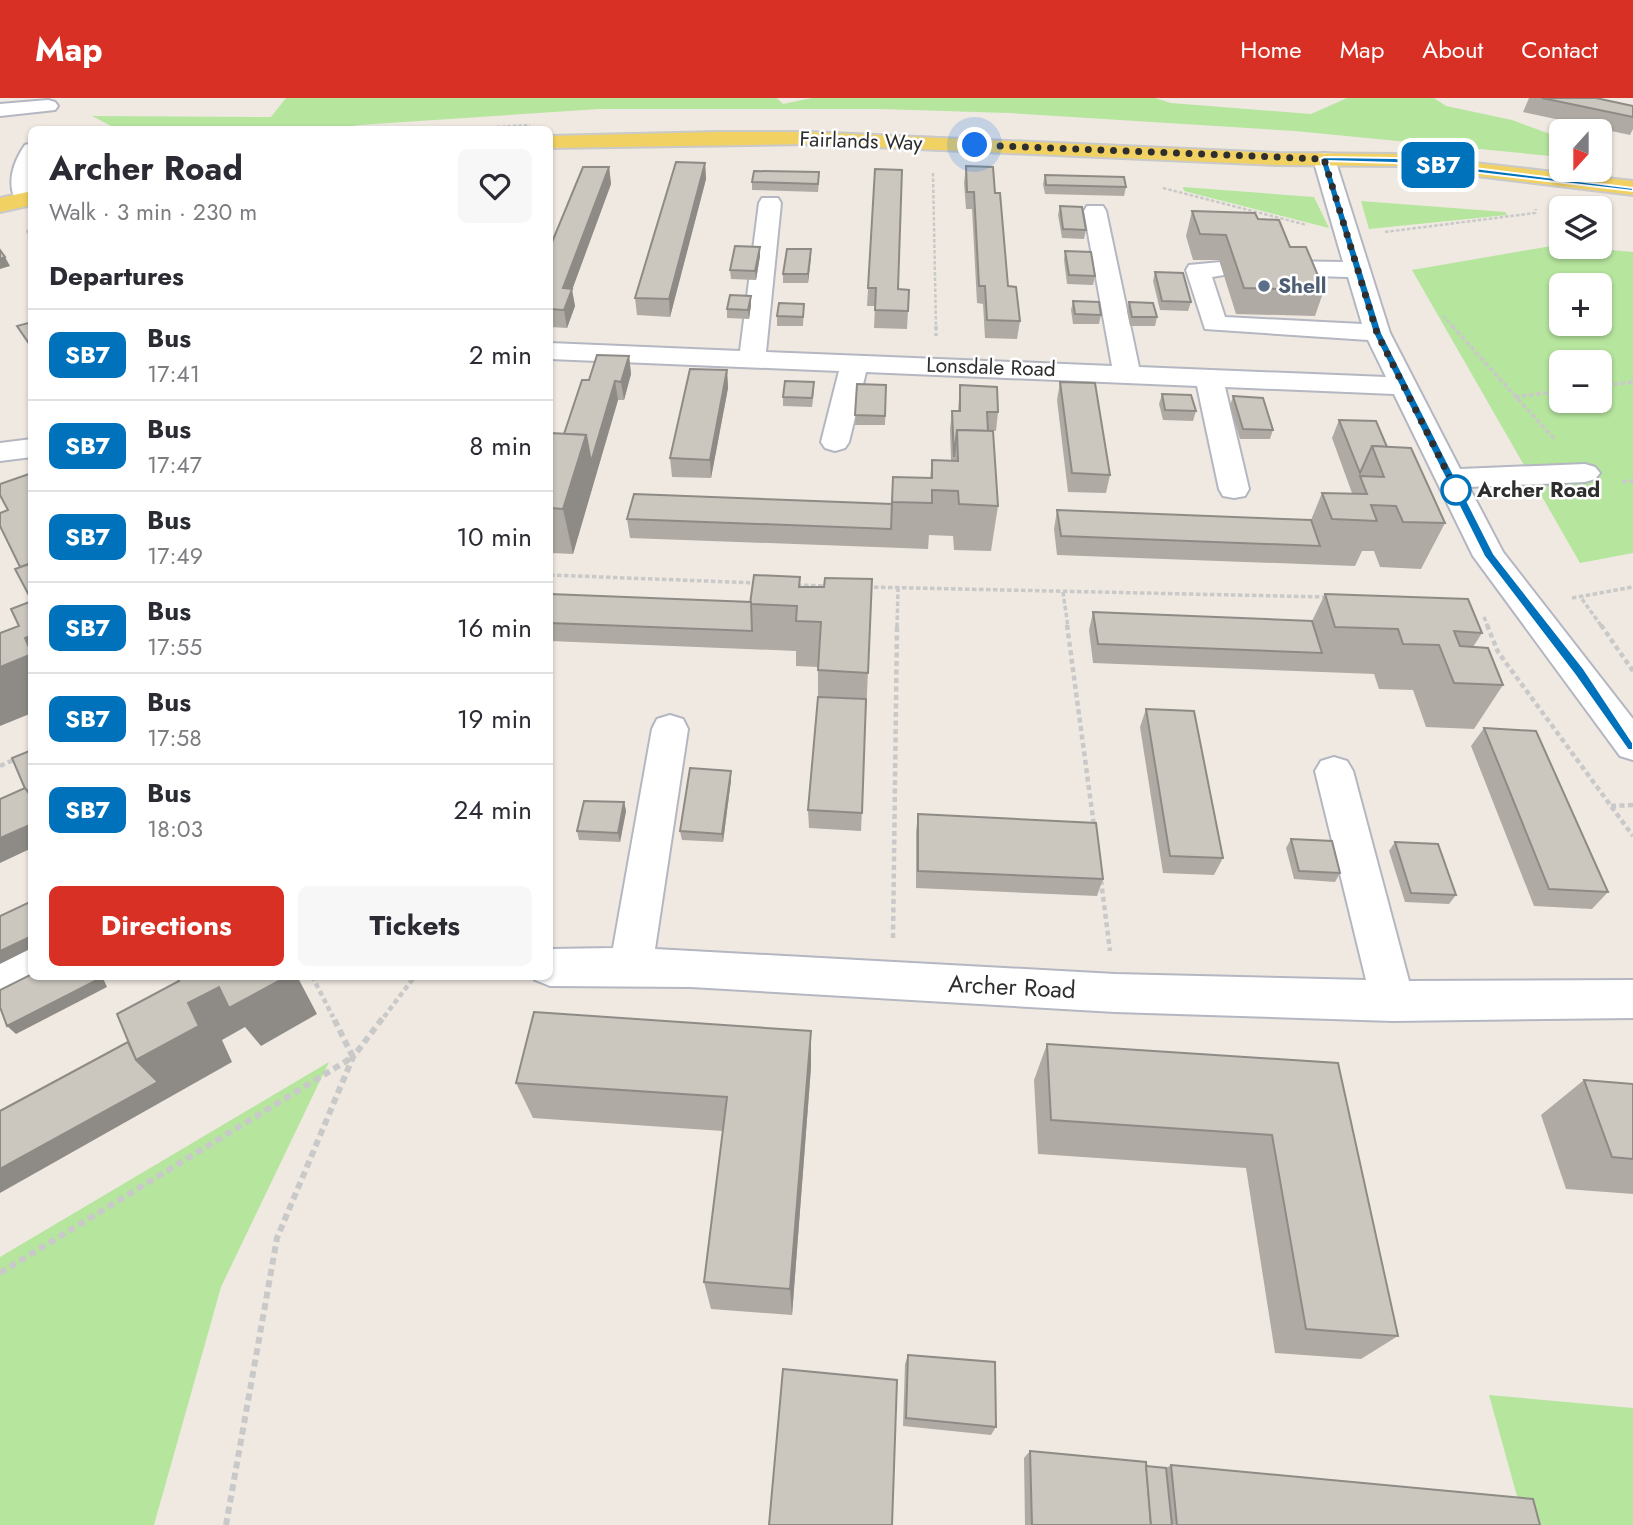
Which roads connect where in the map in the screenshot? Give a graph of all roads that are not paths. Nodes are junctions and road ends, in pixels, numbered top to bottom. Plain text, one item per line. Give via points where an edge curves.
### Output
1 (50, 102) edge
2 (0, 110) edge
3 (41, 126) edge
4 (553, 142) edge
5 (28, 158) edge
6 (1324, 159) junction
7 (1633, 188) edge
8 (28, 196) edge
9 (28, 199) edge
10 (770, 204) dead end
11 (0, 205) edge
12 (1095, 211) dead end
13 (1280, 268) edge
14 (1221, 269) edge
15 (1357, 270) junction
16 (1377, 333) junction
17 (553, 351) edge
18 (752, 358) junction
19 (855, 362) junction
20 (1127, 373) junction
21 (1209, 377) junction
22 (1404, 386) junction
23 (835, 443) dead end
24 (28, 448) edge
25 (0, 452) edge
26 (1586, 473) road end
27 (1450, 479) junction
28 (1234, 489) dead end
29 (670, 729) dead end
30 (1633, 746) edge
31 (1334, 771) dead end
32 (631, 966) junction
33 (28, 967) edge
34 (553, 967) edge
35 (0, 981) edge
36 (1633, 999) edge
37 (1393, 1002) junction

1 - 2 street
1 - 3 street
4 - 6 main road, Fairlands Way via 808,138
5 - 8 street via 21,175
6 - 7 main road, Fairlands Way via 1395,160
6 - 15 street
9 - 11 main road
10 - 18 street
12 - 20 street
13 - 15 street
14 - 16 street via 1198,270 1214,324
15 - 16 street
16 - 22 street
17 - 18 street, Lonsdale Road
18 - 19 street, Lonsdale Road
19 - 20 street, Lonsdale Road
19 - 23 street
20 - 21 street, Lonsdale Road
21 - 22 street, Lonsdale Road
21 - 28 street
22 - 27 street
24 - 25 street
26 - 27 street
27 - 30 street via 1489,556
29 - 32 street
31 - 37 street
32 - 34 street, Archer Road
32 - 37 street, Archer Road via 1116,993
33 - 35 street
36 - 37 street, Archer Road

